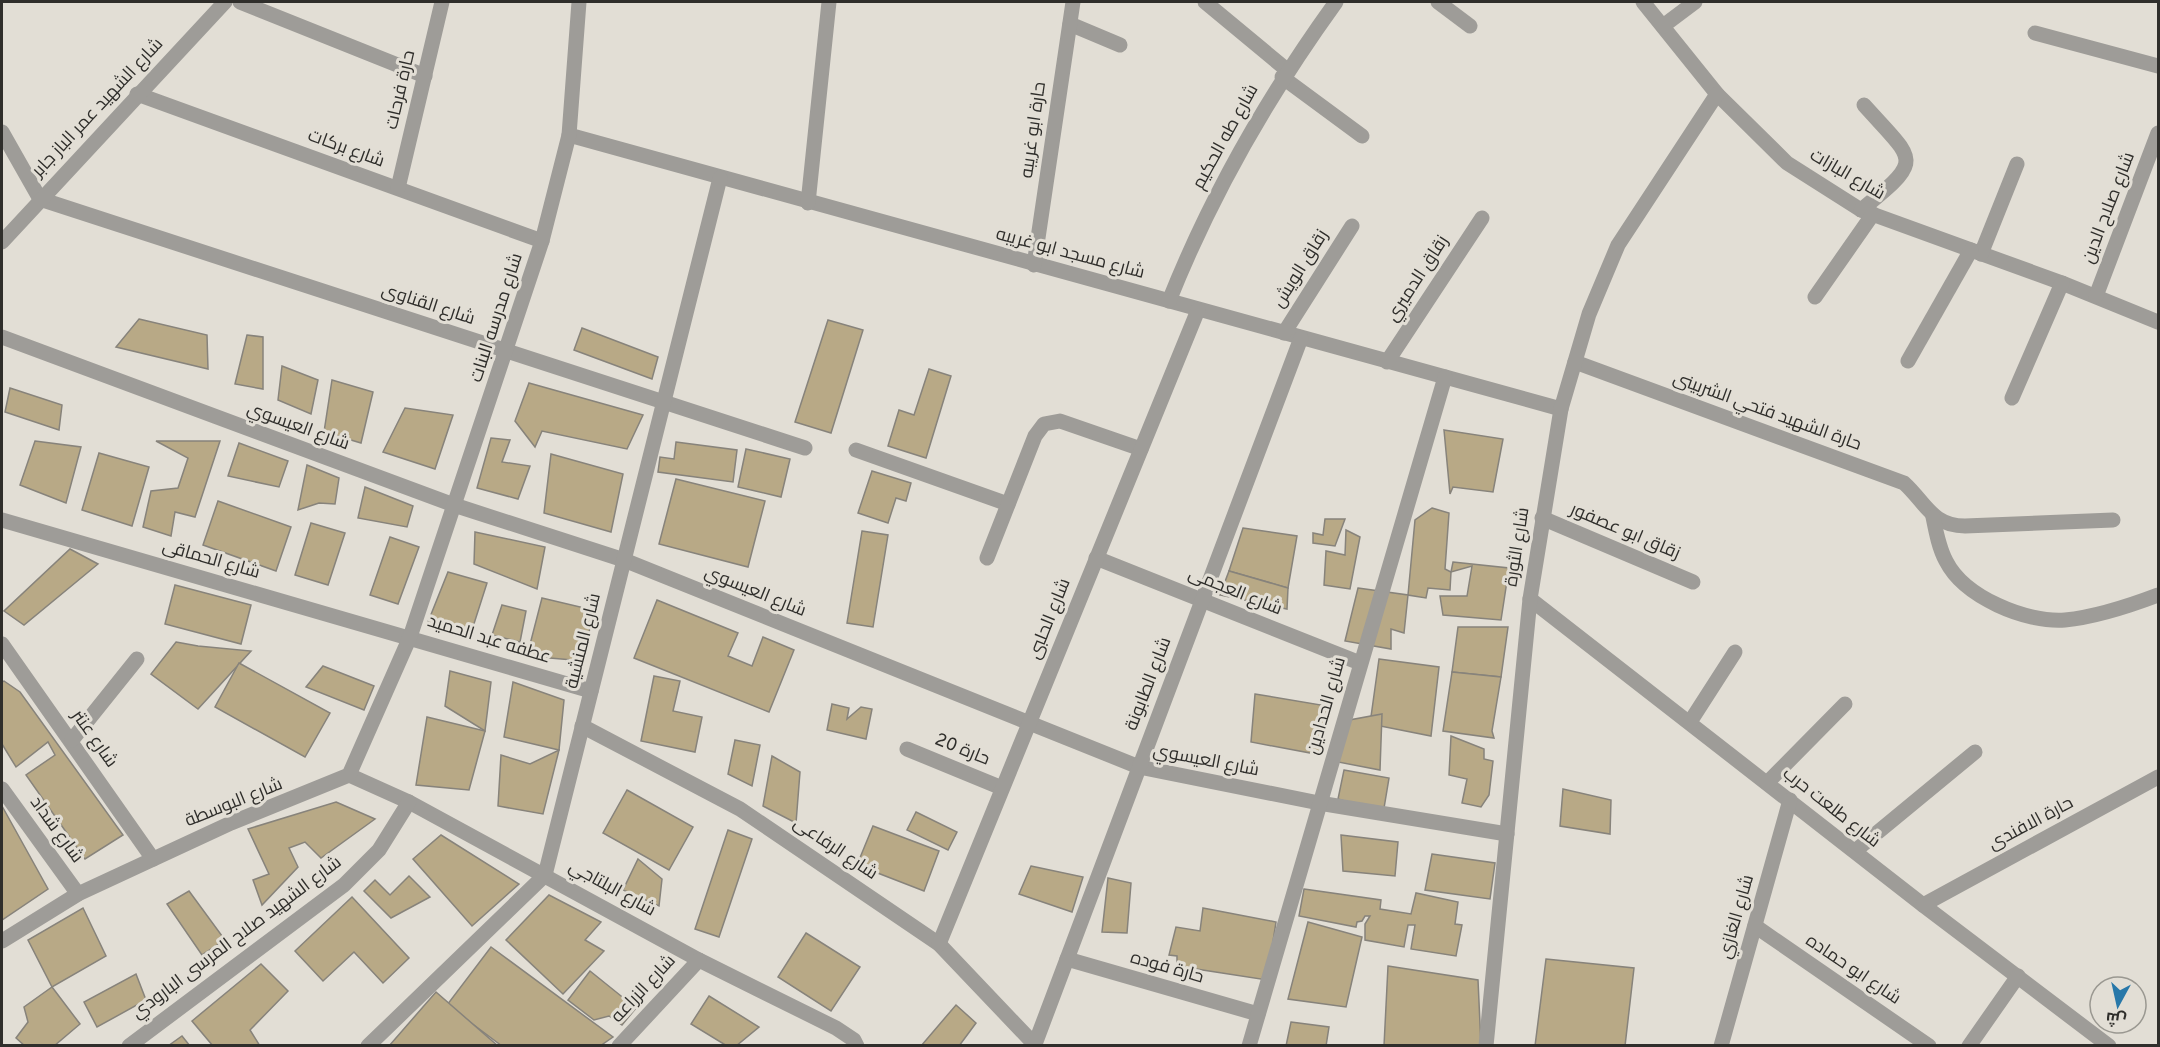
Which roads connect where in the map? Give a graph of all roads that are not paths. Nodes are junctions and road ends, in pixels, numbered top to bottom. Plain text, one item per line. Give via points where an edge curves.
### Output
1 (225, 2) edge
2 (240, 2) edge
3 (442, 2) edge
4 (579, 2) edge
5 (829, 2) edge
6 (1073, 2) edge
7 (1204, 2) edge
8 (1336, 2) edge
9 (1438, 2) edge
10 (1643, 2) edge
11 (1695, 2) edge
12 (1070, 24) junction
13 (1470, 26) dead end
14 (1663, 26) junction
15 (2035, 33) dead end
16 (1120, 45) dead end
17 (2158, 66) edge
18 (1285, 74) junction
19 (425, 76) junction
20 (137, 94) junction
21 (1717, 94) junction
22 (1864, 105) dead end
23 (2, 132) edge
24 (569, 135) junction
25 (1362, 136) dead end
26 (2157, 142) edge
27 (2017, 164) dead end
28 (720, 178) junction
29 (398, 188) junction
30 (40, 199) junction
31 (808, 203) junction
32 (1867, 212) junction
33 (1482, 218) dead end
34 (1352, 226) dead end
35 (542, 241) junction
36 (2, 242) edge
37 (1976, 252) junction
38 (1034, 265) junction
39 (2062, 283) junction
40 (2096, 296) junction
41 (1815, 297) dead end
42 (1169, 301) junction
43 (1198, 310) junction
44 (2158, 322) edge
45 (1284, 333) junction
46 (2, 337) edge
47 (1300, 338) junction
48 (507, 352) junction
49 (1387, 362) junction
50 (1575, 362) junction
51 (1908, 362) dead end
52 (1445, 377) junction
53 (2012, 398) dead end
54 (663, 402) junction
55 (1561, 410) junction
56 (805, 448) dead end
57 (1141, 449) junction
58 (856, 450) dead end
59 (1008, 504) junction
60 (454, 505) junction
61 (1933, 517) junction
62 (1542, 518) junction
63 (2, 520) edge
64 (2113, 520) dead end
65 (987, 558) dead end
66 (1096, 558) junction
67 (624, 560) junction
68 (1693, 582) dead end
69 (2158, 595) edge
70 (1530, 599) junction
71 (1202, 600) junction
72 (410, 637) junction
73 (2, 644) edge
74 (1735, 652) dead end
75 (137, 659) dead end
76 (1360, 663) junction
77 (591, 691) junction
78 (1845, 704) dead end
79 (1690, 722) junction
80 (1028, 724) junction
81 (582, 726) junction
82 (72, 741) junction
83 (907, 749) dead end
84 (1975, 752) dead end
85 (1139, 767) junction
86 (349, 775) junction
87 (2158, 777) edge
88 (1767, 783) junction
89 (1002, 788) junction
90 (2, 789) edge
91 (1790, 800) junction
92 (409, 802) junction
93 (1319, 803) junction
94 (1507, 834) junction
95 (1855, 851) junction
96 (153, 859) junction
97 (546, 875) junction
98 (78, 894) junction
99 (1923, 905) junction
100 (1755, 926) junction
101 (2, 941) edge
102 (939, 944) junction
103 (1066, 959) junction
104 (699, 960) junction
105 (2018, 976) junction
106 (1258, 1014) junction
107 (856, 1043) edge
108 (1035, 1045) edge
109 (129, 1046) edge
110 (368, 1046) edge
111 (619, 1046) edge
112 (1249, 1046) edge
113 (1486, 1046) edge
114 (1721, 1046) edge
115 (1929, 1046) edge
116 (1969, 1046) edge
117 (2109, 1046) edge

1 - 20 street, شارع الشهيد عمر الباز جابر
2 - 19 street
3 - 19 street, حارة فرحات
4 - 24 street, شارع مدرسه البنات
5 - 31 street
6 - 12 street, حارة ابو غريبه
7 - 18 street
8 - 18 street, شارع طه الحكيم
9 - 13 street
10 - 14 street, شارع البازات
11 - 14 street
12 - 16 street
12 - 38 street, حارة ابو غريبه
14 - 21 street, شارع البازات
15 - 17 street
18 - 25 street
18 - 42 street, شارع طه الحكيم via 1194,237
19 - 29 street, حارة فرحات
20 - 29 street, شارع بركات
20 - 30 street, شارع الشهيد عمر الباز جابر
21 - 32 street, شارع البازات via 1787,163
21 - 50 street, شارع الثورة via 1618,244 1589,314
22 - 32 street via 1905,151 1907,165 1900,178
23 - 30 street
24 - 28 street, شارع مسجد ابو غريبه
24 - 35 street, شارع مدرسه البنات
26 - 40 street, شارع صلاح الدين
27 - 37 street
28 - 31 street, شارع مسجد ابو غريبه
28 - 54 street, شارع المنشية
29 - 35 street, شارع بركات
30 - 36 street, شارع الشهيد عمر الباز جابر
30 - 48 street, شارع القناوى
31 - 38 street, شارع مسجد ابو غريبه
32 - 37 street, شارع البازات
32 - 41 street
33 - 49 street, زقاق الدميري
34 - 45 street, زقاق الويش
35 - 48 street, شارع مدرسه البنات
37 - 39 street, شارع البازات
37 - 51 street
38 - 42 street, شارع مسجد ابو غريبه
39 - 40 street, شارع البازات
39 - 53 street
40 - 44 street, شارع البازات
42 - 43 street, شارع مسجد ابو غريبه
43 - 45 street, شارع مسجد ابو غريبه
43 - 57 street, شارع الحلبى
45 - 47 street, شارع مسجد ابو غريبه
46 - 60 street, شارع العيسوي
47 - 49 street, شارع مسجد ابو غريبه
47 - 71 street, شارع الطابونة
48 - 54 street, شارع القناوى
48 - 60 street, شارع مدرسه البنات
49 - 52 street, شارع مسجد ابو غريبه
50 - 55 street, شارع الثورة
50 - 61 street, حارة الشهيد فتحي الشربينى via 1904,483
52 - 55 street, شارع مسجد ابو غريبه
52 - 76 street, شارع الحدادين
54 - 56 street, شارع القناوى
54 - 67 street, شارع المنشية
55 - 62 street, شارع الثورة
57 - 59 street via 1052,421 1038,429
57 - 66 street, شارع الحلبى
58 - 59 street
59 - 65 street
60 - 67 street, شارع العيسوي
60 - 72 street, شارع مدرسه البنات
61 - 64 street via 1954,526
61 - 69 street, حارة الشهيد فتحي الشربينى via 1946,563 1972,592 2003,608 2064,620
62 - 68 street, زقاق ابو عصفور
62 - 70 street, شارع الثورة
63 - 72 street, شارع الحماقى
66 - 71 street, شارع العجمى
66 - 80 street, شارع الحلبى
67 - 77 street, شارع المنشية
67 - 80 street, شارع العيسوي
70 - 79 street, شارع طلعت حرب
70 - 94 street, شارع الثورة
71 - 76 street, شارع العجمى
71 - 85 street, شارع الطابونة
72 - 77 street, عطفه عبد الحميد
72 - 86 street
73 - 82 street, شارع عنتر
74 - 79 street
75 - 82 street
76 - 93 street, شارع الحدادين
77 - 81 street, شارع المنشية
78 - 88 street
79 - 88 street, شارع طلعت حرب
80 - 85 street, شارع العيسوي
80 - 89 street, شارع الحلبى
81 - 97 street, شارع المنشية
81 - 102 street, شارع الرفاعى via 740,809
82 - 96 street, شارع عنتر
83 - 89 street, حارة 20
84 - 95 street
85 - 93 street, شارع العيسوي
85 - 103 street, شارع الطابونة
86 - 92 street, شارع البلتاجي
86 - 96 street, شارع البوسطة
87 - 99 street, حارة الافندى
88 - 91 street, شارع طلعت حرب
89 - 102 street, شارع الحلبى
90 - 98 street, شارع شداد
91 - 95 street, شارع طلعت حرب
91 - 100 street, شارع الغازي
92 - 97 street, شارع البلتاجي
92 - 109 street, شارع الشهيد صلاح المرسى البارودي via 380,850 344,885
93 - 94 street, شارع العيسوي
93 - 106 street, شارع الحدادين
94 - 113 street, شارع الثورة
95 - 99 street, شارع طلعت حرب
96 - 98 street, شارع البوسطة
97 - 104 street, شارع البلتاجي
97 - 110 street
98 - 101 street, شارع البوسطة
99 - 105 street, شارع طلعت حرب
100 - 114 street, شارع الغازي
100 - 115 street, شارع ابو حماده
102 - 108 street, شارع الرفاعى
103 - 106 street, حارة فوده
103 - 108 street, شارع الطابونة
104 - 107 street, شارع البلتاجي
104 - 111 street, شارع الزراعه
105 - 116 street
105 - 117 street, شارع طلعت حرب
106 - 112 street, شارع الحدادين

